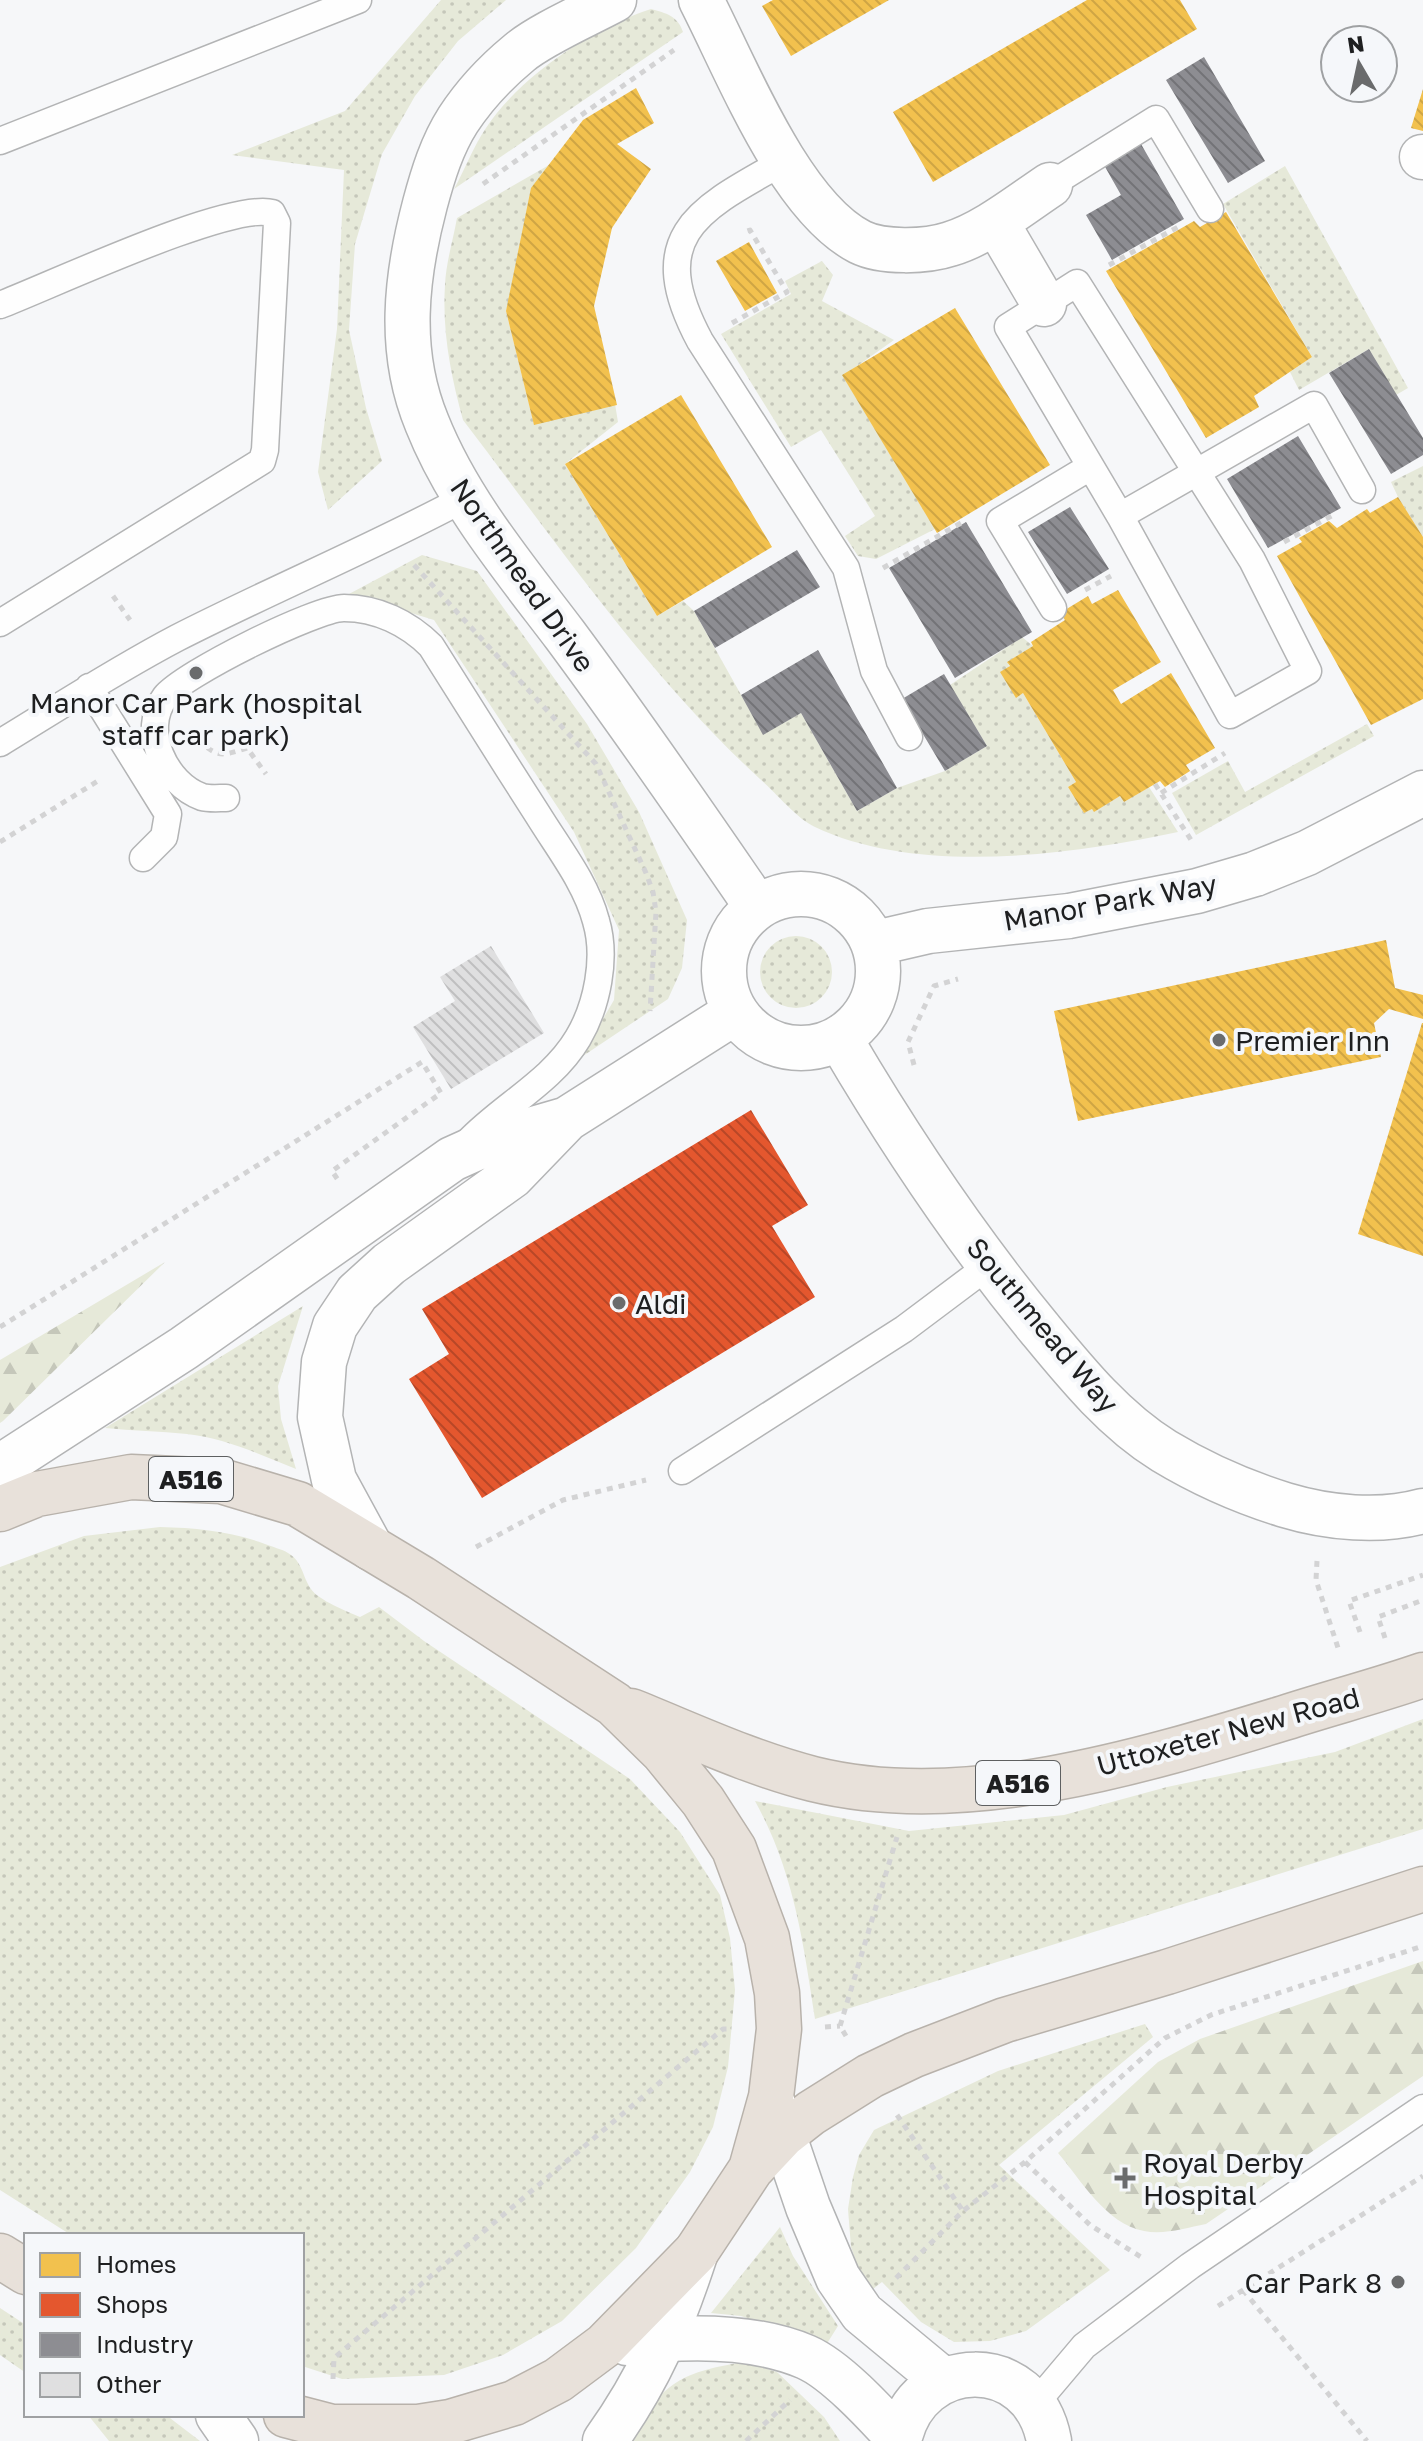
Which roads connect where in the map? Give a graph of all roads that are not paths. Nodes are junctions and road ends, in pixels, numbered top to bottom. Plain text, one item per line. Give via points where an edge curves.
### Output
1 (358, 0) edge
2 (614, 0) edge
3 (707, 11) edge
4 (0, 141) edge
5 (785, 161) junction
6 (1050, 185) joint
7 (1210, 209) road end
8 (996, 222) junction
9 (1060, 294) junction
10 (0, 305) edge
11 (1090, 467) junction
12 (1198, 473) junction
13 (1362, 490) road end
14 (467, 497) junction
15 (1120, 516) junction
16 (1053, 608) road end
17 (0, 623) edge
18 (176, 638) junction
19 (248, 647) junction
20 (89, 687) junction
21 (909, 737) dead end
22 (0, 743) edge
23 (1423, 793) edge
24 (226, 798) dead end
25 (143, 858) dead end
26 (757, 907) junction
27 (876, 943) junction
28 (734, 1013) junction
29 (840, 1039) junction
30 (567, 1119) junction
31 (452, 1159) junction
32 (988, 1266) junction
33 (0, 1467) edge
34 (682, 1471) road end
35 (0, 1509) edge
36 (1423, 1511) edge
37 (371, 1548) junction
38 (1423, 1675) edge
39 (614, 1704) junction
40 (1423, 1889) edge
41 (1423, 2108) edge
42 (777, 2116) junction
43 (696, 2252) junction
44 (0, 2256) edge
45 (24, 2271) edge
46 (665, 2338) junction
47 (605, 2345) junction
48 (943, 2380) junction
49 (219, 2417) edge
50 (294, 2417) edge
51 (1042, 2422) edge
52 (899, 2440) edge
53 (236, 2441) edge
54 (605, 2441) edge

1 - 4 lane
2 - 14 street, Northmead Drive via 522,50 482,88 441,151 409,275 408,333 426,422
3 - 5 street
5 - 8 street via 821,213 863,243 888,250 950,244
5 - 21 lane via 717,199 696,217 678,255 679,293 700,341 846,568 874,671
6 - 7 lane via 1156,119
6 - 8 street
8 - 9 street
9 - 11 lane via 1008,327
9 - 12 lane
10 - 17 lane via 216,220 263,211 272,213 277,223 262,461
11 - 15 lane
11 - 16 lane via 1000,521
12 - 13 lane via 1314,405
12 - 15 lane
12 - 15 lane via 1252,560 1308,671 1230,715
14 - 18 lane
14 - 26 street, Northmead Drive via 512,568
18 - 19 lane
18 - 20 lane
19 - 24 lane via 172,689 155,724 158,749 175,780 204,797
19 - 31 lane via 341,608 382,615 418,633 590,903 600,965 589,1016 577,1040
20 - 22 lane
20 - 25 lane via 168,814 164,837
23 - 27 street, Manor Park Way via 1307,853 1220,884 1069,916 928,931
26 - 27 street via 775,897 803,893 831,899 856,916
26 - 28 street via 730,937 723,972
27 - 29 street via 880,972 873,1002
28 - 29 street via 765,1040 794,1049
28 - 30 street
29 - 32 street, Southmead Way via 902,1143
30 - 31 street
30 - 37 street via 512,1176 389,1264 357,1293 335,1326 324,1362 320,1417 334,1480
31 - 33 street via 184,1348
32 - 34 lane via 904,1329
32 - 36 street, Southmead Way via 1084,1382 1164,1450 1258,1497 1325,1515
35 - 37 highway, A516 via 37,1494 131,1477 221,1481 298,1504
37 - 39 highway, A516
38 - 39 highway, Uttoxeter New Road / A516 via 1115,1765 998,1787 950,1790 906,1791 815,1779 758,1763
39 - 42 highway, A516 via 663,1752 734,1849 767,1938 777,1993
40 - 42 highway via 1005,2020 870,2076 811,2113
41 - 51 lane via 1190,2266 1084,2346
42 - 43 highway, A516 via 751,2169
42 - 48 street via 838,2278 862,2313
43 - 46 street
43 - 47 highway, A516
44 - 45 highway
46 - 47 street
46 - 52 street via 759,2344 807,2357 843,2384
46 - 54 street
47 - 50 highway, A516 via 558,2380 514,2403 450,2422 332,2427
48 - 51 street via 967,2373 993,2376 1016,2386
48 - 52 street via 907,2414
49 - 53 street

